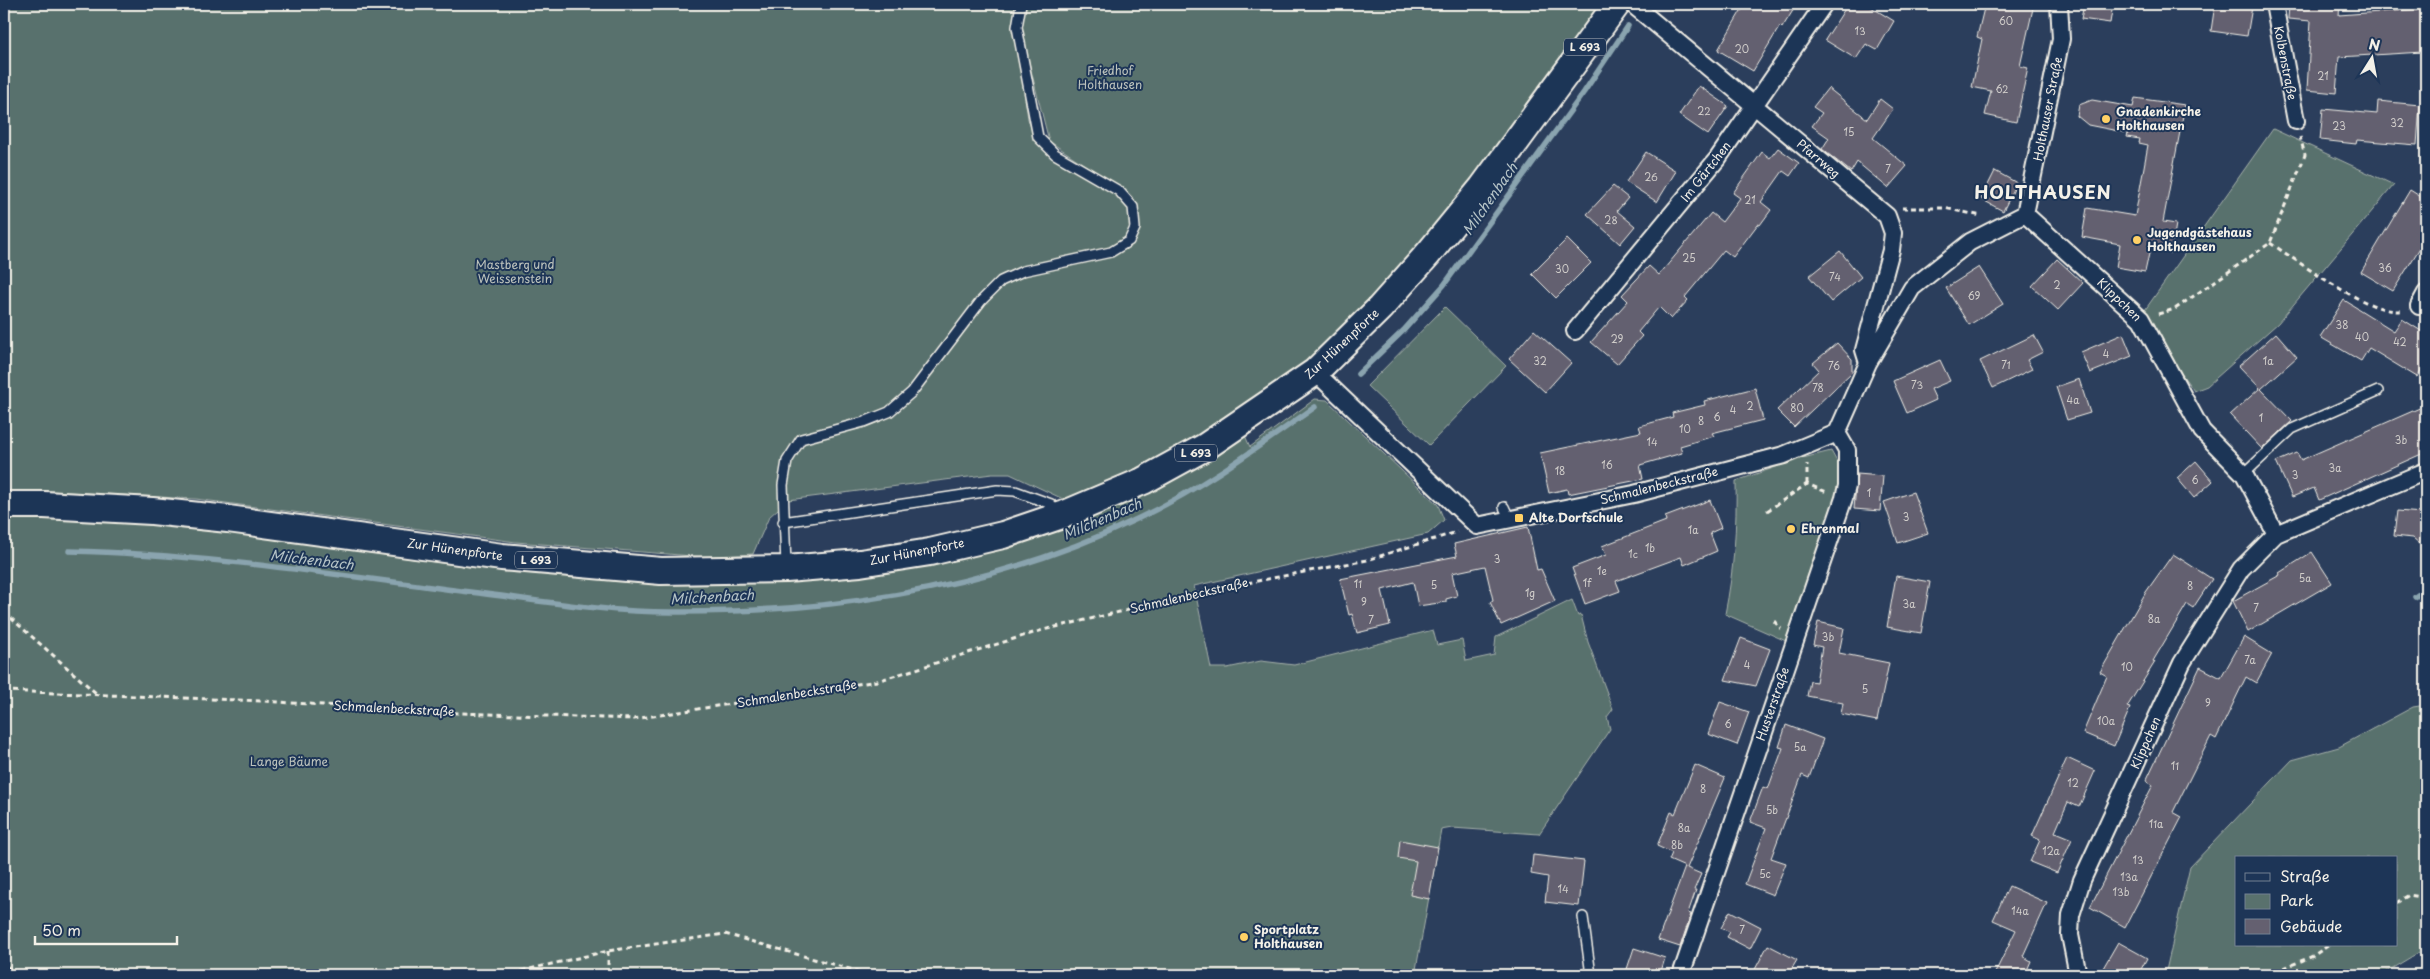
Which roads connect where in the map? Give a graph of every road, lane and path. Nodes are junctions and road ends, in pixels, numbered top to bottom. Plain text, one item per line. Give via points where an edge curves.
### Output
1 (1021, 4) edge
2 (1617, 4) edge
3 (1632, 4) edge
4 (1824, 4) edge
5 (2059, 4) edge
6 (2274, 4) edge
7 (1755, 106) junction
8 (2296, 121) joint
9 (1882, 212) junction
10 (2025, 214) junction
11 (2006, 224) junction
12 (2270, 243) junction
13 (2423, 300) edge
14 (2141, 319) junction
15 (1575, 331) dead end
16 (1868, 363) junction
17 (1315, 372) junction
18 (2378, 391) dead end
19 (1837, 433) junction
20 (2426, 471) edge
21 (2244, 474) junction
22 (1828, 493) dead end
23 (4, 505) edge
24 (1053, 511) junction
25 (1767, 511) dead end
26 (783, 522) junction
27 (1477, 526) junction
28 (2276, 534) junction
29 (786, 569) junction
30 (4, 612) edge
31 (4, 691) edge
32 (98, 694) junction
33 (2426, 898) edge
34 (2398, 902) edge
35 (1583, 917) dead end
36 (2328, 946) edge
37 (608, 951) junction
38 (4, 958) edge
39 (12, 975) edge
40 (504, 975) edge
41 (608, 975) edge
42 (871, 975) edge
43 (1591, 975) edge
44 (1681, 975) edge
45 (2078, 975) edge
46 (2267, 975) edge

1 - 26 lane via 1017,27 1038,137 1056,154 1119,191 1133,208 1135,228 1128,242 1111,252 1023,271 1001,281 981,301 912,392 889,412 801,439 786,461
2 - 17 main road, Zur Hünenpforte / L 693 via 1482,188 1428,254 1380,308
3 - 7 street, Pfarrweg
4 - 7 street, Im Gärtchen
5 - 10 street, Holthauser Straße via 2061,39
6 - 8 street, Kolbenstraße
7 - 9 street, Pfarrweg
7 - 15 street, Im Gärtchen via 1701,179
8 - 12 path via 2305,155
9 - 11 path via 1898,208 1944,208 1982,215
9 - 16 street, Pfarrweg via 1887,216 1893,233 1864,350
10 - 11 street
10 - 14 street, Klippchen
11 - 16 street via 1970,242 1912,288
12 - 13 path via 2366,304 2398,312
12 - 14 path via 2175,309
14 - 21 street, Klippchen via 2202,431
16 - 19 street
17 - 24 main road, Zur Hünenpforte / L 693 via 1206,447 1142,481
17 - 27 street
18 - 21 lane via 2292,429
19 - 27 street, Schmalenbeckstraße via 1784,455 1634,494 1507,514
19 - 44 street, Husterstraße via 1847,450 1844,498
20 - 28 street, Klippchen
21 - 28 street, Klippchen
22 - 25 path via 1807,484
23 - 29 main road, Zur Hünenpforte / L 693 via 152,511 582,565 661,571
24 - 26 lane via 1015,491 997,490
24 - 29 main road, Zur Hünenpforte / L 693 via 1003,535 930,552 860,563
26 - 29 lane
27 - 32 path, Schmalenbeckstraße via 1367,560 1226,587 1043,630 878,681 634,720
28 - 45 street, Klippchen via 2242,569 2182,663 2082,880 2071,915 2070,935
30 - 32 path
31 - 32 path, Schmalenbeckstraße
33 - 34 path via 2409,895
35 - 43 lane
36 - 46 path
37 - 40 path
37 - 41 path
37 - 42 path via 725,934
38 - 39 path

